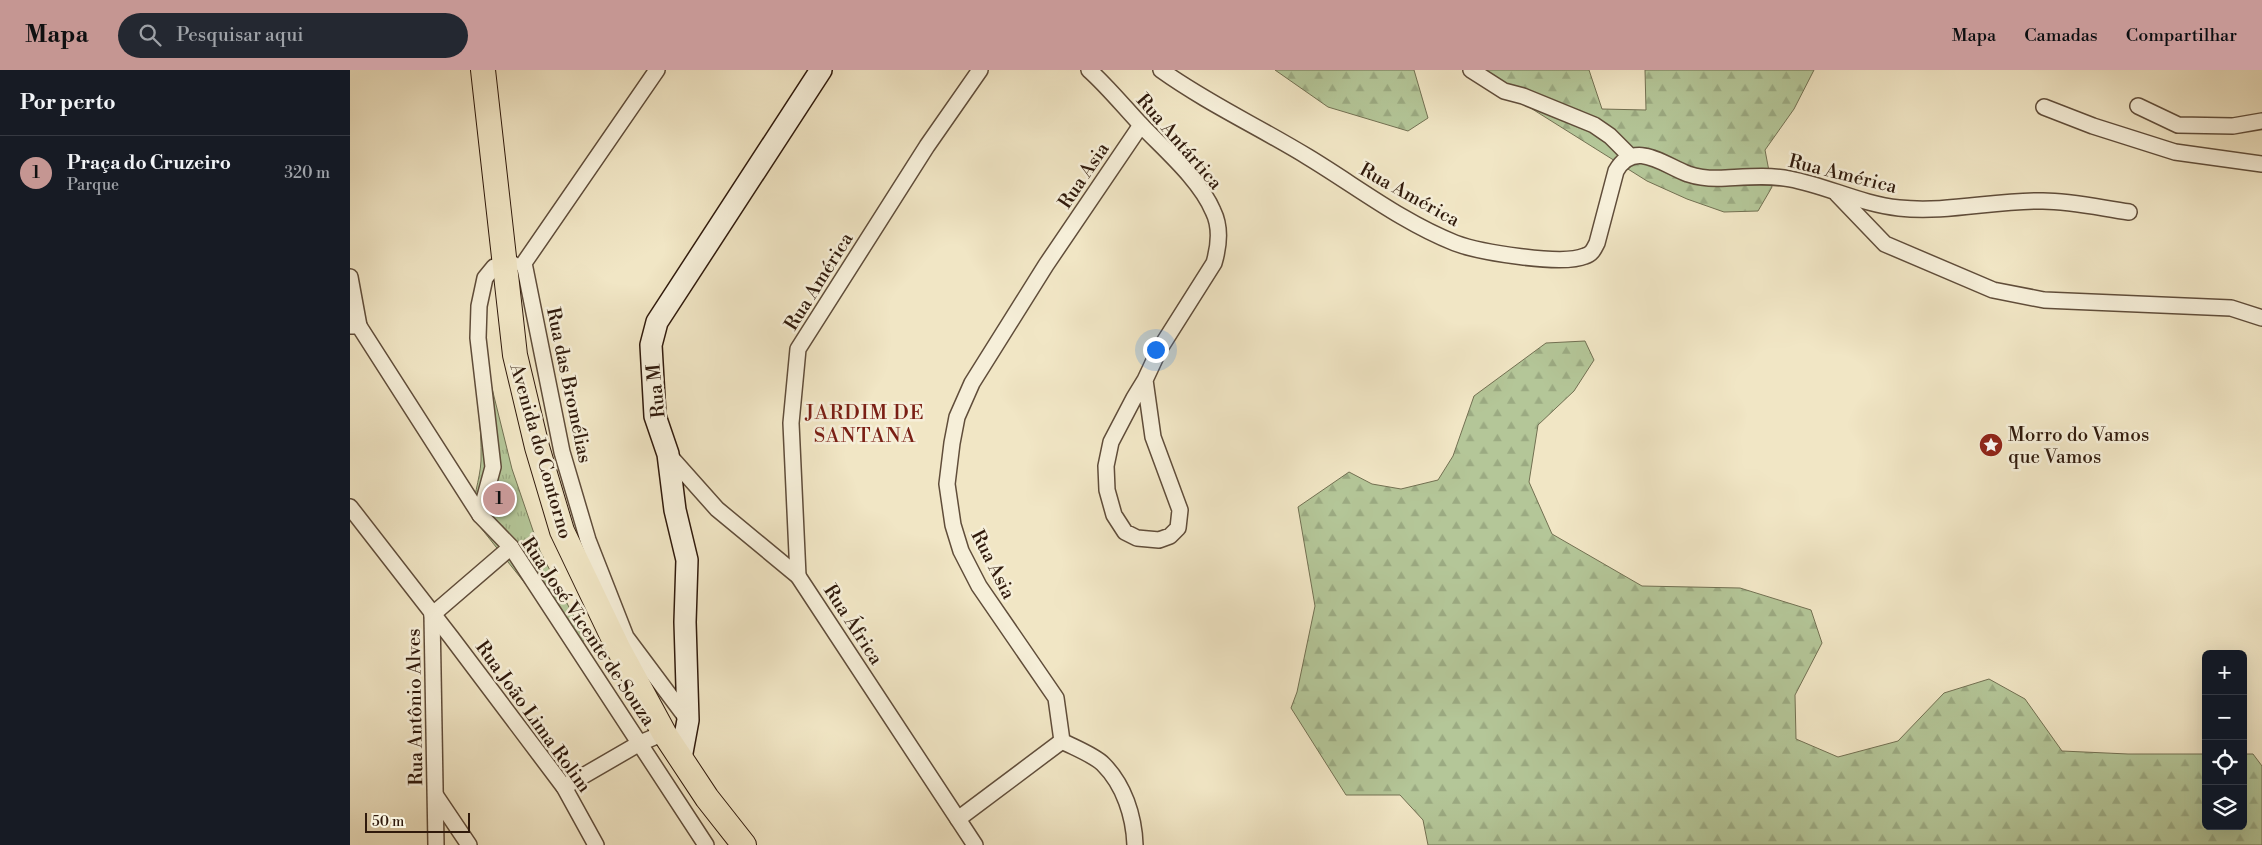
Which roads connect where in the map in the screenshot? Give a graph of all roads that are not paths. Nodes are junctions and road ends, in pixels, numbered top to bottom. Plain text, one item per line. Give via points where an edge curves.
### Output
1 (483, 70) edge
2 (657, 70) edge
3 (821, 70) edge
4 (980, 70) edge
5 (1089, 70) edge
6 (1161, 70) edge
7 (1471, 70) edge
8 (2138, 106) dead end
9 (2044, 108) dead end
10 (2262, 121) edge
11 (1141, 125) junction
12 (1630, 156) junction
13 (2262, 164) edge
14 (1836, 193) junction
15 (2129, 212) dead end
16 (515, 264) junction
17 (350, 277) edge
18 (2262, 318) edge
19 (355, 326) edge
20 (1146, 380) junction
21 (668, 454) junction
22 (350, 507) edge
23 (480, 515) junction
24 (511, 546) junction
25 (798, 576) junction
26 (432, 615) junction
27 (688, 720) junction
28 (664, 733) junction
29 (1062, 741) junction
30 (640, 743) junction
31 (681, 758) junction
32 (564, 787) junction
33 (436, 796) junction
34 (958, 819) junction
35 (436, 845) edge
36 (470, 845) edge
37 (596, 845) edge
38 (706, 845) edge
39 (744, 845) edge
40 (974, 845) edge
41 (1135, 845) edge

1 - 16 main road, Avenida do Contorno
2 - 16 street
3 - 21 street, Rua M via 657,322 651,345 655,416
4 - 25 street, Rua América via 927,146 798,350 792,423
5 - 11 street, Rua Antártica
6 - 12 street, Rua América via 1422,228 1476,250 1543,259 1587,256 1597,242 1616,170 1621,161
7 - 12 street via 1504,91 1594,125
8 - 10 street via 2178,125 2233,126
9 - 13 street via 2175,152
11 - 20 street, Rua Antártica via 1199,188 1213,211 1218,230 1218,249 1208,276 1176,321
11 - 29 street, Rua Asia via 1046,265 972,383 957,417 952,443 948,484 953,525 961,551 983,594 1056,698
12 - 14 street, Rua América via 1652,158 1698,176 1720,179 1773,176
14 - 15 street, Rua América via 1883,205 1921,210 2042,201
14 - 18 street via 1885,244 1993,290 2044,300 2231,308
16 - 23 street via 494,267 485,278 479,306 478,338 493,467
16 - 27 street, Rua das Bromélias via 562,452 588,540 626,637
16 - 28 main road, Avenida do Contorno via 515,355 562,531 618,648
17 - 19 street
19 - 23 street, Rua José Vicente de Souza
20 - 20 street, Rua Antártica via 1111,442 1106,466 1107,490 1114,515 1125,532 1136,538 1159,540 1178,528 1180,510 1154,437
21 - 25 street, Rua África via 717,510
21 - 27 street, Rua M via 675,510 687,560
22 - 26 street, Rua Antônio Alves
23 - 24 street, Rua José Vicente de Souza
24 - 26 street
24 - 30 street, Rua José Vicente de Souza
25 - 34 street, Rua África
26 - 32 street, Rua João Lima Rolim
26 - 33 street, Rua Antônio Alves
27 - 31 street, Rua M
28 - 30 street
28 - 31 main road, Avenida do Contorno
29 - 34 street
29 - 41 street via 1102,763 1130,809
30 - 32 street
30 - 38 street, Rua José Vicente de Souza
31 - 39 main road, Avenida do Contorno
32 - 37 street, Rua João Lima Rolim
33 - 35 street, Rua Antônio Alves
33 - 36 street
34 - 40 street, Rua África

